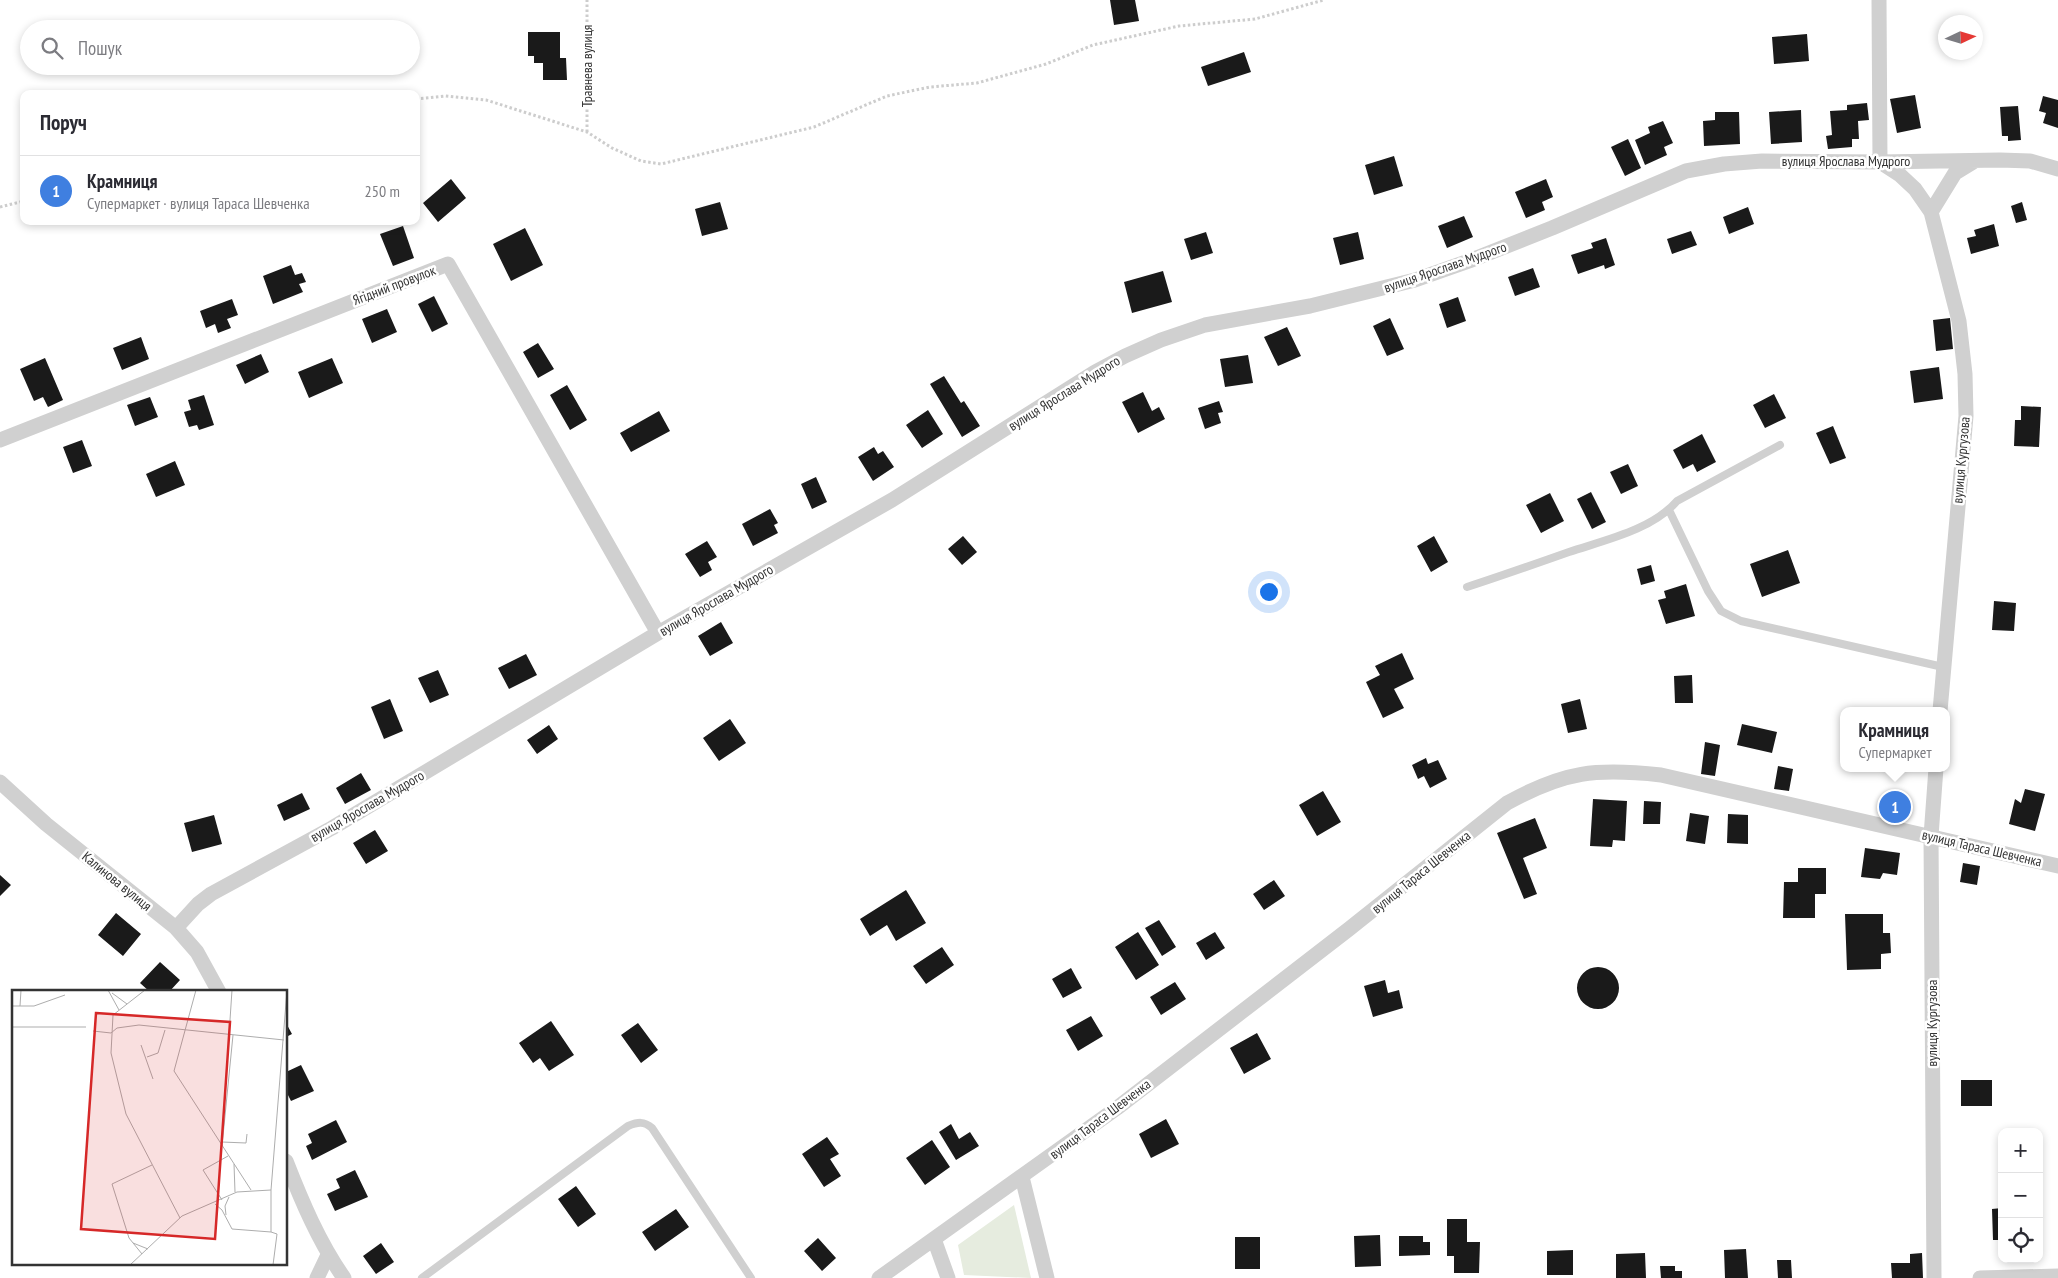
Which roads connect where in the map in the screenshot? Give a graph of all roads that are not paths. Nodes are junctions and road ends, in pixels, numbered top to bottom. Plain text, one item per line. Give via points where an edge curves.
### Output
1 (1879, 0) edge
2 (1880, 162) junction
3 (1974, 162) junction
4 (2058, 169) edge
5 (1931, 212) junction
6 (0, 440) edge
7 (1780, 445) dead end
8 (1669, 510) junction
9 (1467, 587) dead end
10 (658, 633) junction
11 (1943, 667) junction
12 (1940, 707) edge
13 (1936, 772) edge
14 (0, 782) edge
15 (1931, 836) junction
16 (2058, 866) edge
17 (176, 928) junction
18 (218, 990) edge
19 (288, 1166) edge
20 (1022, 1177) junction
21 (934, 1240) junction
22 (328, 1255) junction
23 (2058, 1276) edge
24 (317, 1278) edge
25 (344, 1278) edge
26 (422, 1278) edge
27 (751, 1278) edge
28 (879, 1278) edge
29 (885, 1278) edge
30 (948, 1278) edge
31 (1047, 1278) edge
32 (1934, 1278) edge
33 (1980, 1278) edge

1 - 2 street
2 - 3 street, вулиця Ярослава Мудрого
2 - 5 street via 1915,189
2 - 10 street, вулиця Ярослава Мудрого via 1762,160 1686,171 1470,261 1415,280 1310,306 1205,325 1161,340 1095,372 892,500
3 - 4 street, вулиця Ярослава Мудрого via 2030,161
3 - 5 street via 1955,174
5 - 11 street, вулиця Кургузова via 1959,321 1966,416
6 - 10 street, Ягідний провулок via 448,264
7 - 8 lane via 1678,500
8 - 9 lane via 1621,534
8 - 11 lane via 1721,611 1741,621
10 - 17 street, вулиця Ярослава Мудрого via 332,828 211,894
11 - 12 street, вулиця Кургузова
13 - 15 street, вулиця Кургузова
14 - 17 street, Калинова вулиця via 46,824
15 - 16 street, вулиця Тараса Шевченка
15 - 20 street, вулиця Тараса Шевченка via 1661,775 1594,771 1558,778 1507,803 1117,1108
15 - 32 street, вулиця Кургузова
17 - 18 street, Калинова вулиця via 197,952
19 - 22 street
20 - 21 street, вулиця Тараса Шевченка
20 - 31 street
21 - 28 street, вулиця Тараса Шевченка
21 - 30 street
22 - 24 street
22 - 25 street
23 - 33 street
26 - 27 lane via 637,1122 652,1128
28 - 29 street

